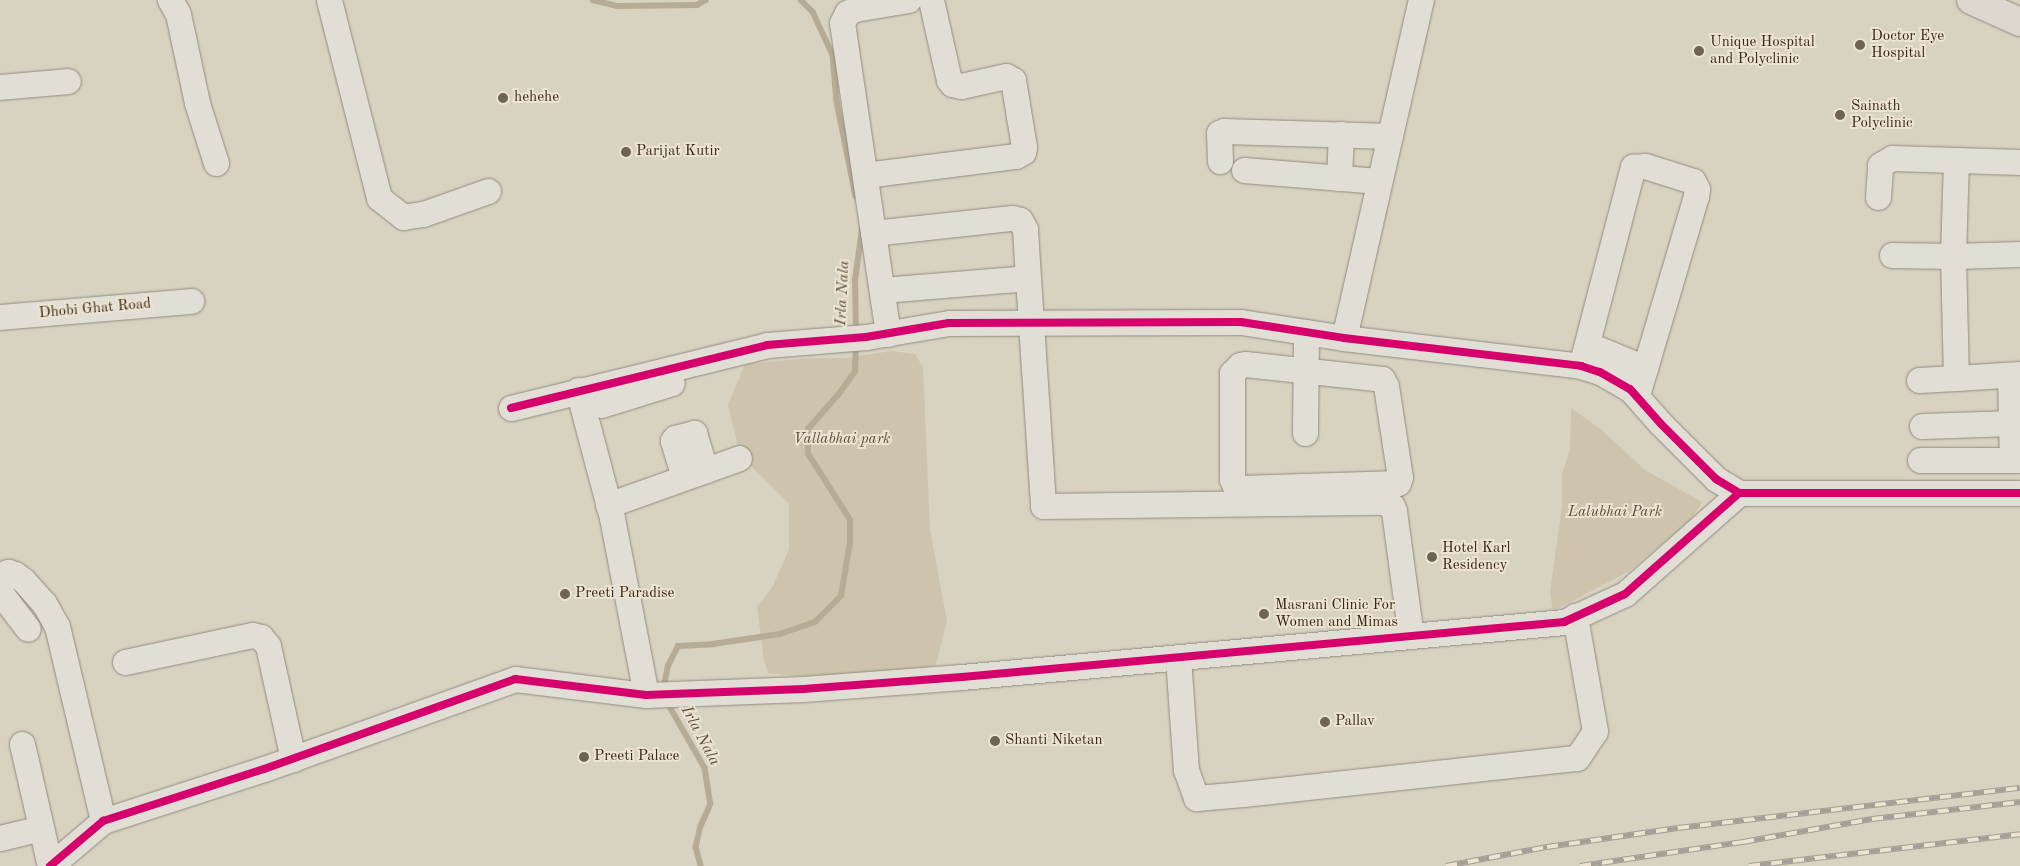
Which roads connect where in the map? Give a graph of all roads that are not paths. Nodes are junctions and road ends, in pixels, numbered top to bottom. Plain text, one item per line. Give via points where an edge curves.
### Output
1 (170, 0) edge
2 (329, 0) edge
3 (908, 0) edge
4 (931, 0) edge
5 (1421, 0) edge
6 (1971, 0) edge
7 (2020, 22) edge
8 (68, 81) dead end
9 (0, 87) edge
10 (1342, 134) junction
11 (1390, 136) junction
12 (1956, 160) junction
13 (1220, 161) dead end
14 (2020, 162) edge
15 (216, 163) dead end
16 (1244, 170) dead end
17 (864, 175) junction
18 (1339, 178) junction
19 (1379, 181) junction
20 (488, 191) dead end
21 (1878, 197) dead end
22 (873, 233) junction
23 (2020, 254) edge
24 (1892, 255) dead end
25 (1953, 256) junction
26 (1028, 278) junction
27 (882, 290) junction
28 (191, 301) dead end
29 (0, 317) edge
30 (1030, 322) junction
31 (1306, 332) junction
32 (877, 336) junction
33 (1344, 338) junction
34 (1370, 342) junction
35 (1584, 355) junction
36 (1305, 370) junction
37 (1627, 374) junction
38 (2015, 374) edge
39 (1371, 376) junction
40 (1956, 378) junction
41 (1919, 380) dead end
42 (578, 390) junction
43 (511, 408) dead end
44 (2012, 424) junction
45 (1922, 426) dead end
46 (1305, 433) dead end
47 (739, 458) dead end
48 (1920, 460) dead end
49 (2016, 460) edge
50 (2020, 493) edge
51 (1362, 494) junction
52 (1739, 494) junction
53 (1300, 495) junction
54 (608, 505) junction
55 (0, 575) edge
56 (0, 592) edge
57 (1576, 616) junction
58 (28, 629) dead end
59 (1411, 636) junction
60 (1178, 657) junction
61 (125, 662) dead end
62 (646, 695) junction
63 (22, 744) dead end
64 (293, 759) junction
65 (103, 821) junction
66 (41, 828) junction
67 (0, 838) edge
68 (50, 866) edge

1 - 15 street via 178,14 197,103
2 - 20 street via 379,198 403,217 423,214
3 - 17 street via 854,9 847,13 842,23
4 - 17 street via 952,84 961,86 1006,76 1013,80 1023,152 1016,156
5 - 11 street
6 - 7 main road
8 - 9 street
10 - 11 street
10 - 13 street via 1224,131 1219,133
10 - 18 street
11 - 19 street
12 - 14 street
12 - 21 street via 1885,160 1880,165
12 - 25 street
16 - 18 street
17 - 22 street
18 - 19 street
19 - 33 street
22 - 26 street via 1016,218 1024,224
22 - 27 street
23 - 25 street
24 - 25 street
25 - 40 street
26 - 27 street
26 - 30 street
27 - 32 street
28 - 29 street, Dhobi Ghat Road
30 - 31 street via 1241,322
30 - 32 street via 949,322
30 - 53 street via 1042,506
31 - 33 street
31 - 36 street
32 - 42 street via 767,345 611,395
33 - 34 street
34 - 35 street
34 - 39 street
35 - 37 street
35 - 37 street via 1633,167 1645,166 1693,181 1696,196
36 - 39 street
36 - 46 street
36 - 53 street via 1245,364 1232,373 1233,483 1241,488
37 - 52 street via 1661,424 1716,479
38 - 40 street
38 - 44 street
39 - 51 street via 1382,379 1386,386 1400,477 1398,483
40 - 41 street
42 - 43 street
42 - 54 street
44 - 45 street
44 - 49 street
47 - 54 street
48 - 49 street
50 - 52 street
51 - 53 street
51 - 59 street via 1392,506 1394,510
52 - 57 street via 1625,594
54 - 62 street
55 - 65 street via 8,572 23,580 44,603 57,626
56 - 58 street
57 - 59 street via 1564,622
57 - 60 street via 1594,731 1576,758 1243,794 1196,798 1186,770
59 - 60 street
60 - 62 street via 813,688
61 - 64 street via 252,634 261,637 268,646
62 - 64 street via 515,679
63 - 66 street
64 - 65 street
65 - 68 street
66 - 67 street
66 - 68 street

